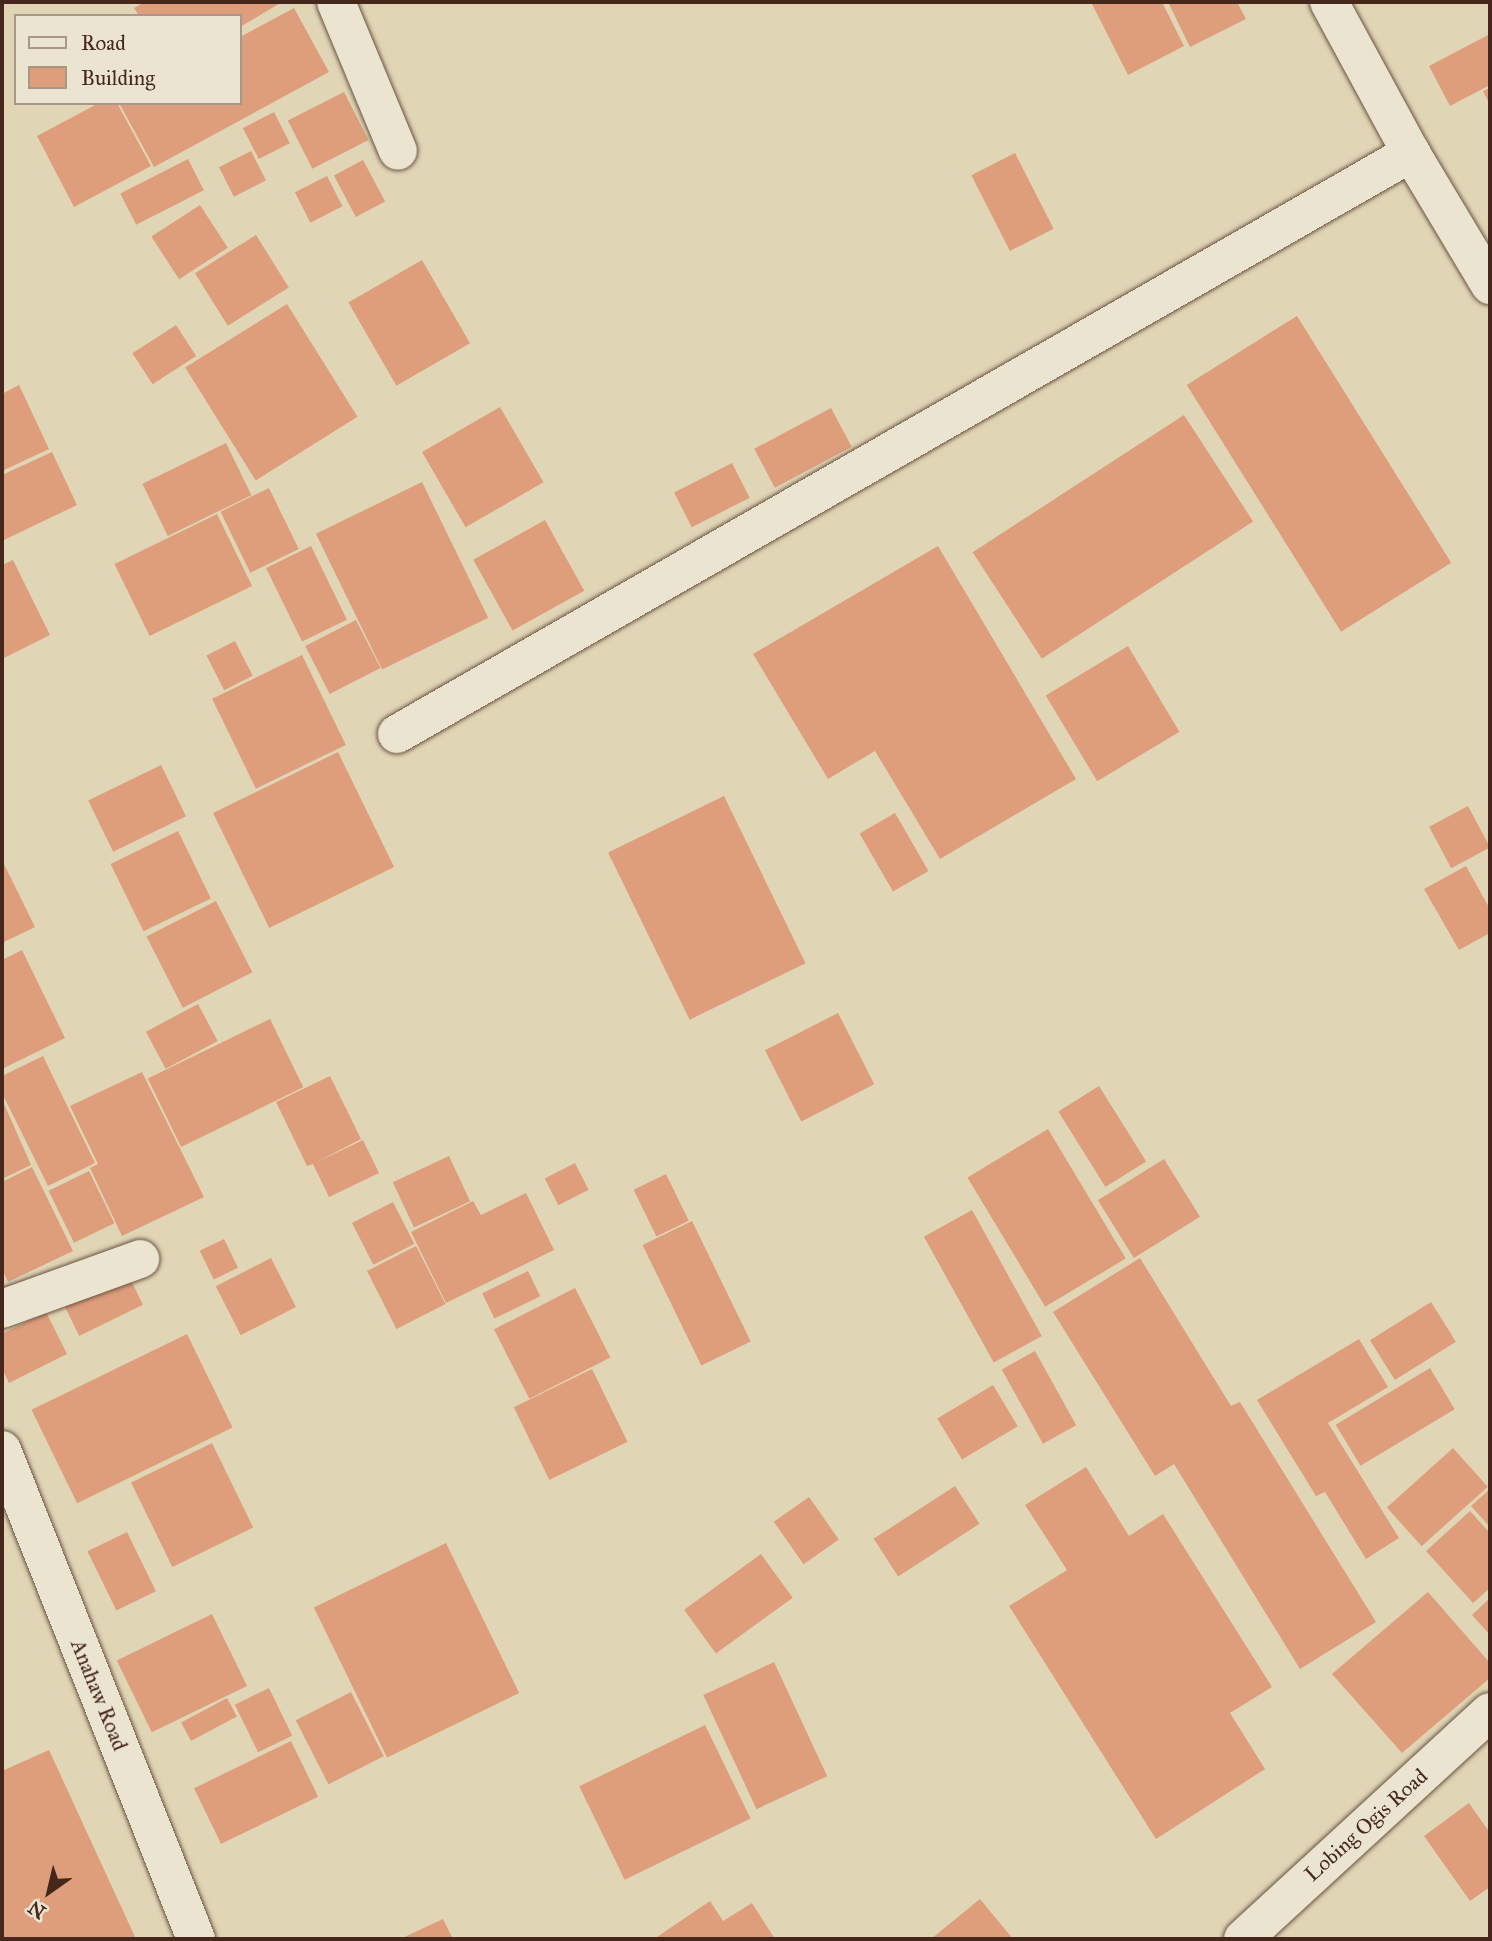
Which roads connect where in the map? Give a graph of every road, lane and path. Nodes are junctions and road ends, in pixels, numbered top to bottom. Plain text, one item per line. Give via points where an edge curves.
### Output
1 (336, 2) edge
2 (1329, 2) edge
3 (398, 151) dead end
4 (1410, 153) junction
5 (1490, 285) edge
6 (397, 734) dead end
7 (140, 1259) dead end
8 (2, 1309) edge
9 (2, 1450) edge
10 (1490, 1712) edge
11 (197, 1939) edge
12 (1243, 1939) edge

1 - 3 street
2 - 4 street
4 - 5 street
4 - 6 street
7 - 8 street
9 - 11 street, Anahaw Road
10 - 12 street, Lobing Ogis Road

